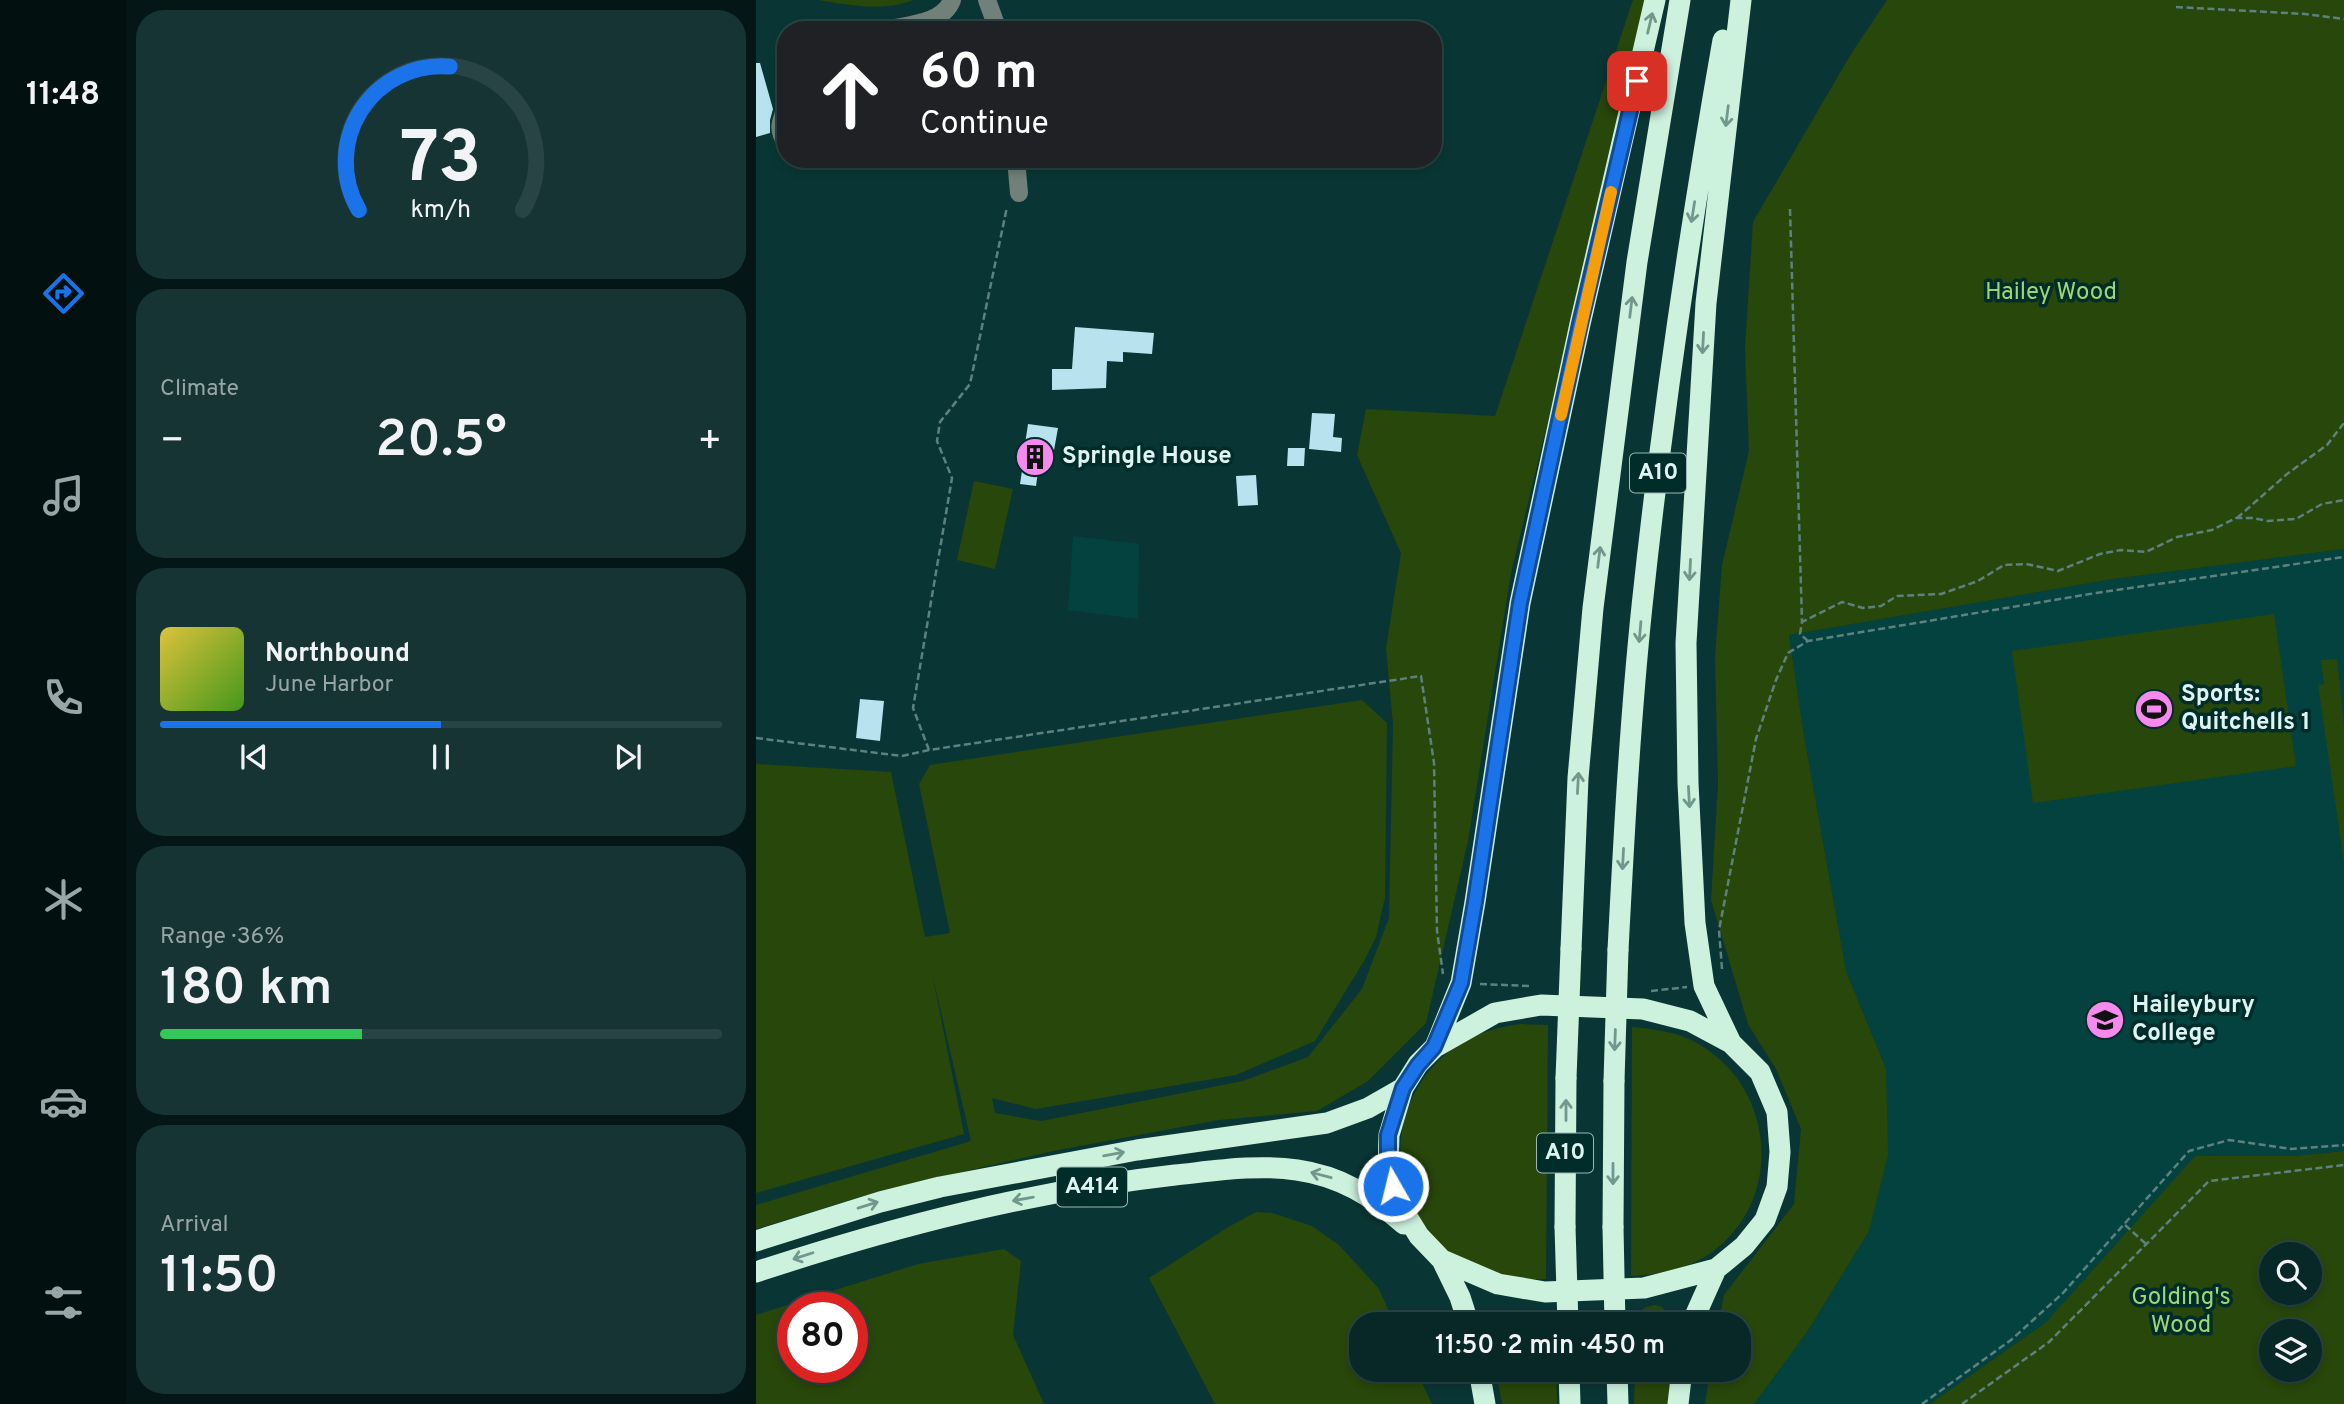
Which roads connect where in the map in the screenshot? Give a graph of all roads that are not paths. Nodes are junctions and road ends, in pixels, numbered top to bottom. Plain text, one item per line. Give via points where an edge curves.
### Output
1 (952, 0) edge
2 (987, 0) edge
3 (1655, 0) edge
4 (1680, 0) edge
5 (1730, 0) edge
6 (1741, 0) edge
7 (923, 21) edge
8 (995, 21) edge
9 (1016, 168) edge
10 (1014, 195) road end
11 (1731, 1043) junction
12 (1434, 1047) junction
13 (1403, 1088) junction
14 (1419, 1237) junction
15 (756, 1241) edge
16 (1442, 1260) junction
17 (1716, 1269) junction
18 (756, 1272) edge
19 (1465, 1312) edge
20 (1567, 1312) edge
21 (1615, 1312) edge
22 (1697, 1312) edge
23 (1481, 1382) edge
24 (1569, 1382) edge
25 (1617, 1382) edge
26 (1681, 1382) edge
27 (1485, 1404) edge
28 (1570, 1404) edge
29 (1618, 1404) edge
30 (1678, 1404) edge

1 - 7 street via 948,9
2 - 8 street
12 -> 3 highway via 1461,983 1520,603
20 -> 4 highway, A10, bridge via 1566,1078 1578,778 1593,608 1637,262
5 -> 21 highway, A10, bridge via 1692,219 1642,608 1627,778 1614,1081
6 -> 11 highway via 1706,303 1686,643 1695,923 1704,986
9 - 10 street
11 - 12 highway via 1690,1020 1643,1009 1541,1005 1495,1013
11 - 17 highway via 1760,1072 1777,1112 1780,1152 1777,1187 1765,1220 1744,1246
12 - 13 highway
13 - 14 highway via 1388,1135 1388,1170 1398,1202
15 -> 13 highway, A414 via 940,1187 1137,1150 1327,1123 1368,1108
14 - 16 highway
14 -> 18 highway, A414 via 1381,1203 1340,1181 1296,1170 1253,1168 1138,1180 1000,1203 845,1242
16 - 17 highway via 1499,1283 1545,1292 1644,1288
16 - 19 highway
17 - 22 highway
23 - 27 highway
24 - 28 highway
25 - 29 highway
26 - 30 highway

